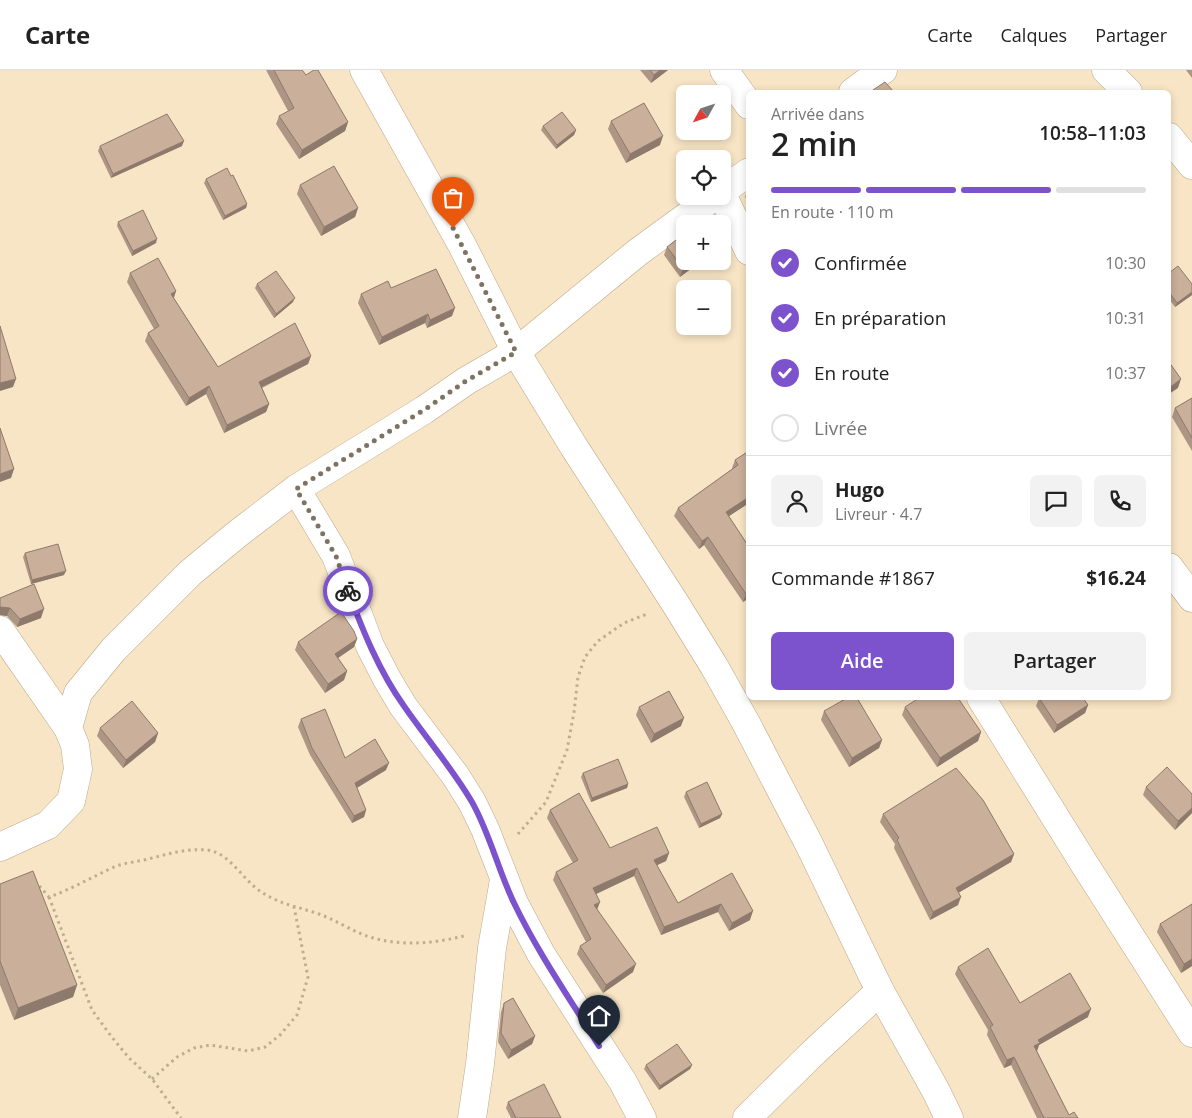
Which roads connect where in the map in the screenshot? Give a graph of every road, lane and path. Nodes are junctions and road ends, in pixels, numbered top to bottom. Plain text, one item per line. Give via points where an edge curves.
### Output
1 (364, 70) edge
2 (724, 70) edge
3 (883, 70) edge
4 (1106, 70) edge
5 (856, 90) edge
6 (1126, 90) edge
7 (746, 101) edge
8 (1171, 139) edge
9 (1192, 165) edge
10 (746, 174) edge
11 (731, 185) edge
12 (703, 205) edge
13 (728, 205) edge
14 (746, 244) edge
15 (516, 352) junction
16 (296, 489) junction
17 (1171, 570) edge
18 (1192, 598) edge
19 (675, 603) junction
20 (0, 630) edge
21 (982, 700) edge
22 (68, 728) junction
23 (2, 846) edge
24 (500, 868) junction
25 (49, 897) junction
26 (294, 907) junction
27 (494, 930) junction
28 (880, 991) junction
29 (1192, 1032) edge
30 (152, 1079) junction
31 (181, 1118) edge
32 (472, 1118) edge
33 (642, 1118) edge
34 (748, 1118) edge
35 (950, 1118) edge

1 - 15 street via 462,245
2 - 7 street
3 - 5 street
4 - 6 street
8 - 9 street
10 - 11 street
12 - 15 street via 638,252
13 - 14 street
15 - 16 street
15 - 19 street
16 - 22 street via 190,573 114,649 78,693
16 - 24 street via 336,556 370,646 387,679 472,802
17 - 18 street
19 - 24 path via 624,623 598,641 585,657 578,677 567,750 546,802 523,829
19 - 28 street via 746,723
20 - 22 street
21 - 29 street
22 - 23 street via 75,745 78,769 71,801 48,825
23 - 25 path
24 - 27 street
24 - 33 street via 541,954 623,1082
25 - 26 path via 117,866 165,853 209,850 224,857 259,891
25 - 30 path via 92,1010 129,1058
26 - 27 path via 389,942 440,942
26 - 30 path via 308,977 298,1015 265,1047 248,1051 210,1045 194,1048 177,1057
27 - 32 street
28 - 34 street
28 - 35 street
30 - 31 path

